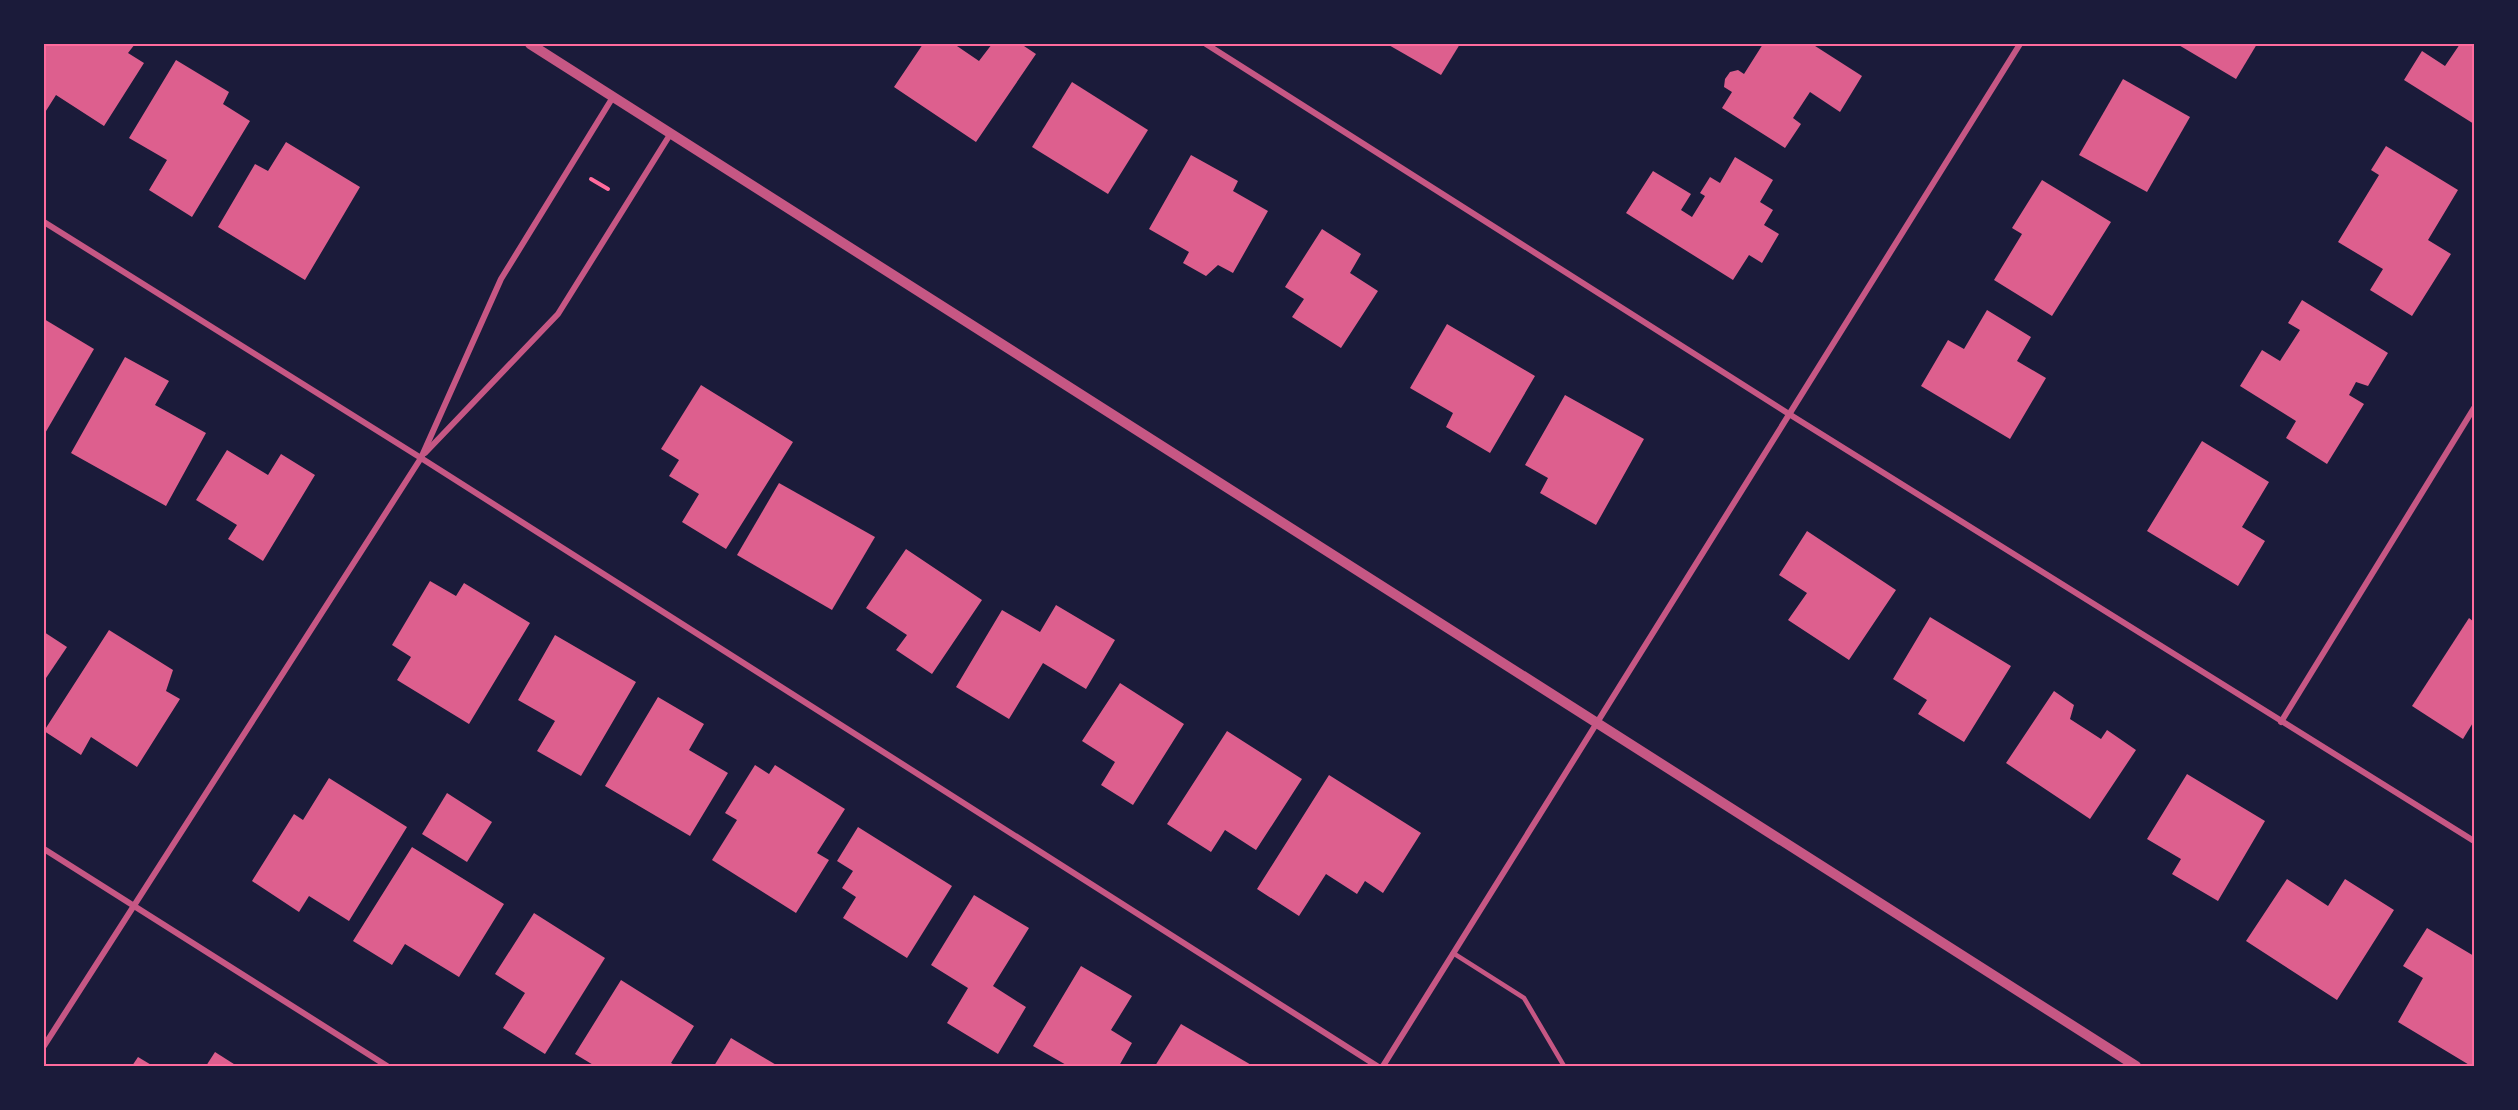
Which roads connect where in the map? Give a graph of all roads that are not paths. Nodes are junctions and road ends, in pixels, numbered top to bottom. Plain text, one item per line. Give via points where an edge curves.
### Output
1 (530, 44) edge
2 (1206, 44) edge
3 (2020, 44) edge
4 (1218, 47) edge
5 (614, 97) junction
6 (671, 133) junction
7 (44, 222) edge
8 (2475, 408) edge
9 (1789, 414) junction
10 (421, 458) junction
11 (2281, 722) junction
12 (1596, 723) junction
13 (2475, 841) edge
14 (44, 849) edge
15 (132, 904) junction
16 (1453, 953) junction
17 (44, 1046) edge
18 (387, 1066) edge
19 (1377, 1066) edge
20 (1383, 1066) edge
21 (1564, 1066) edge
22 (2136, 1066) edge

1 - 5 street
2 - 4 street
3 - 9 street
4 - 9 street
5 - 6 street
5 - 10 street via 501,279
6 - 10 street via 558,314
6 - 12 street
7 - 10 street
8 - 11 street
9 - 11 street
9 - 12 street
10 - 15 street
10 - 19 street
11 - 13 street
12 - 16 street
12 - 22 street
14 - 15 street
15 - 17 street
15 - 18 street
16 - 20 street
16 - 21 lane via 1524,998

